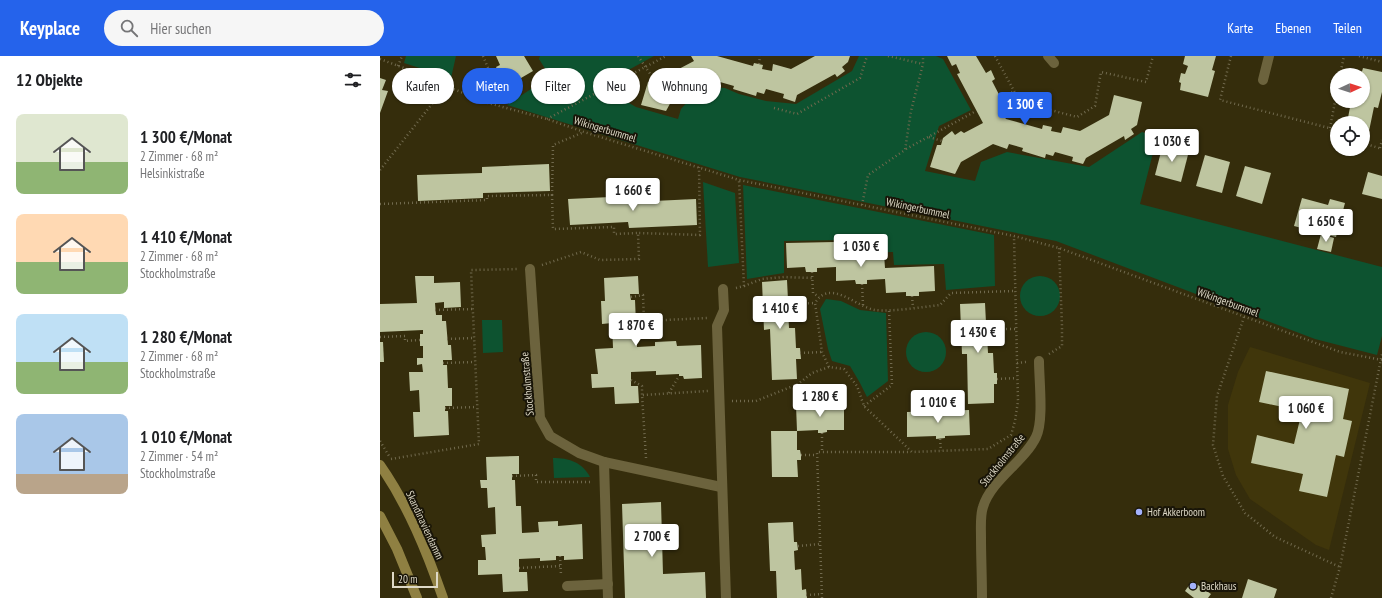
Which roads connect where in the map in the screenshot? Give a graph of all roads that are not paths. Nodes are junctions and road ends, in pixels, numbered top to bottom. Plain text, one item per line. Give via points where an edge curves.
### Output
1 (1269, 56) edge
2 (1263, 80) dead end
3 (530, 269) road end
4 (723, 289) road end
5 (1039, 361) road end
6 (604, 462) junction
7 (380, 465) edge
8 (721, 487) junction
9 (380, 516) edge
10 (608, 584) junction
11 (567, 586) dead end
12 (417, 598) edge
13 (443, 598) edge
14 (608, 598) edge
15 (726, 598) edge
16 (982, 598) edge

1 - 2 street
3 - 6 street, Stockholmstraße via 540,418 550,436 579,453
4 - 8 street via 724,310 717,326
5 - 16 street, Stockholmstraße via 1040,416 1036,437 991,491 982,508
6 - 8 street, Stockholmstraße
6 - 10 street
7 - 13 main road, Skandinaviendamm via 422,542
8 - 15 street
9 - 12 main road
10 - 11 street
10 - 14 street

